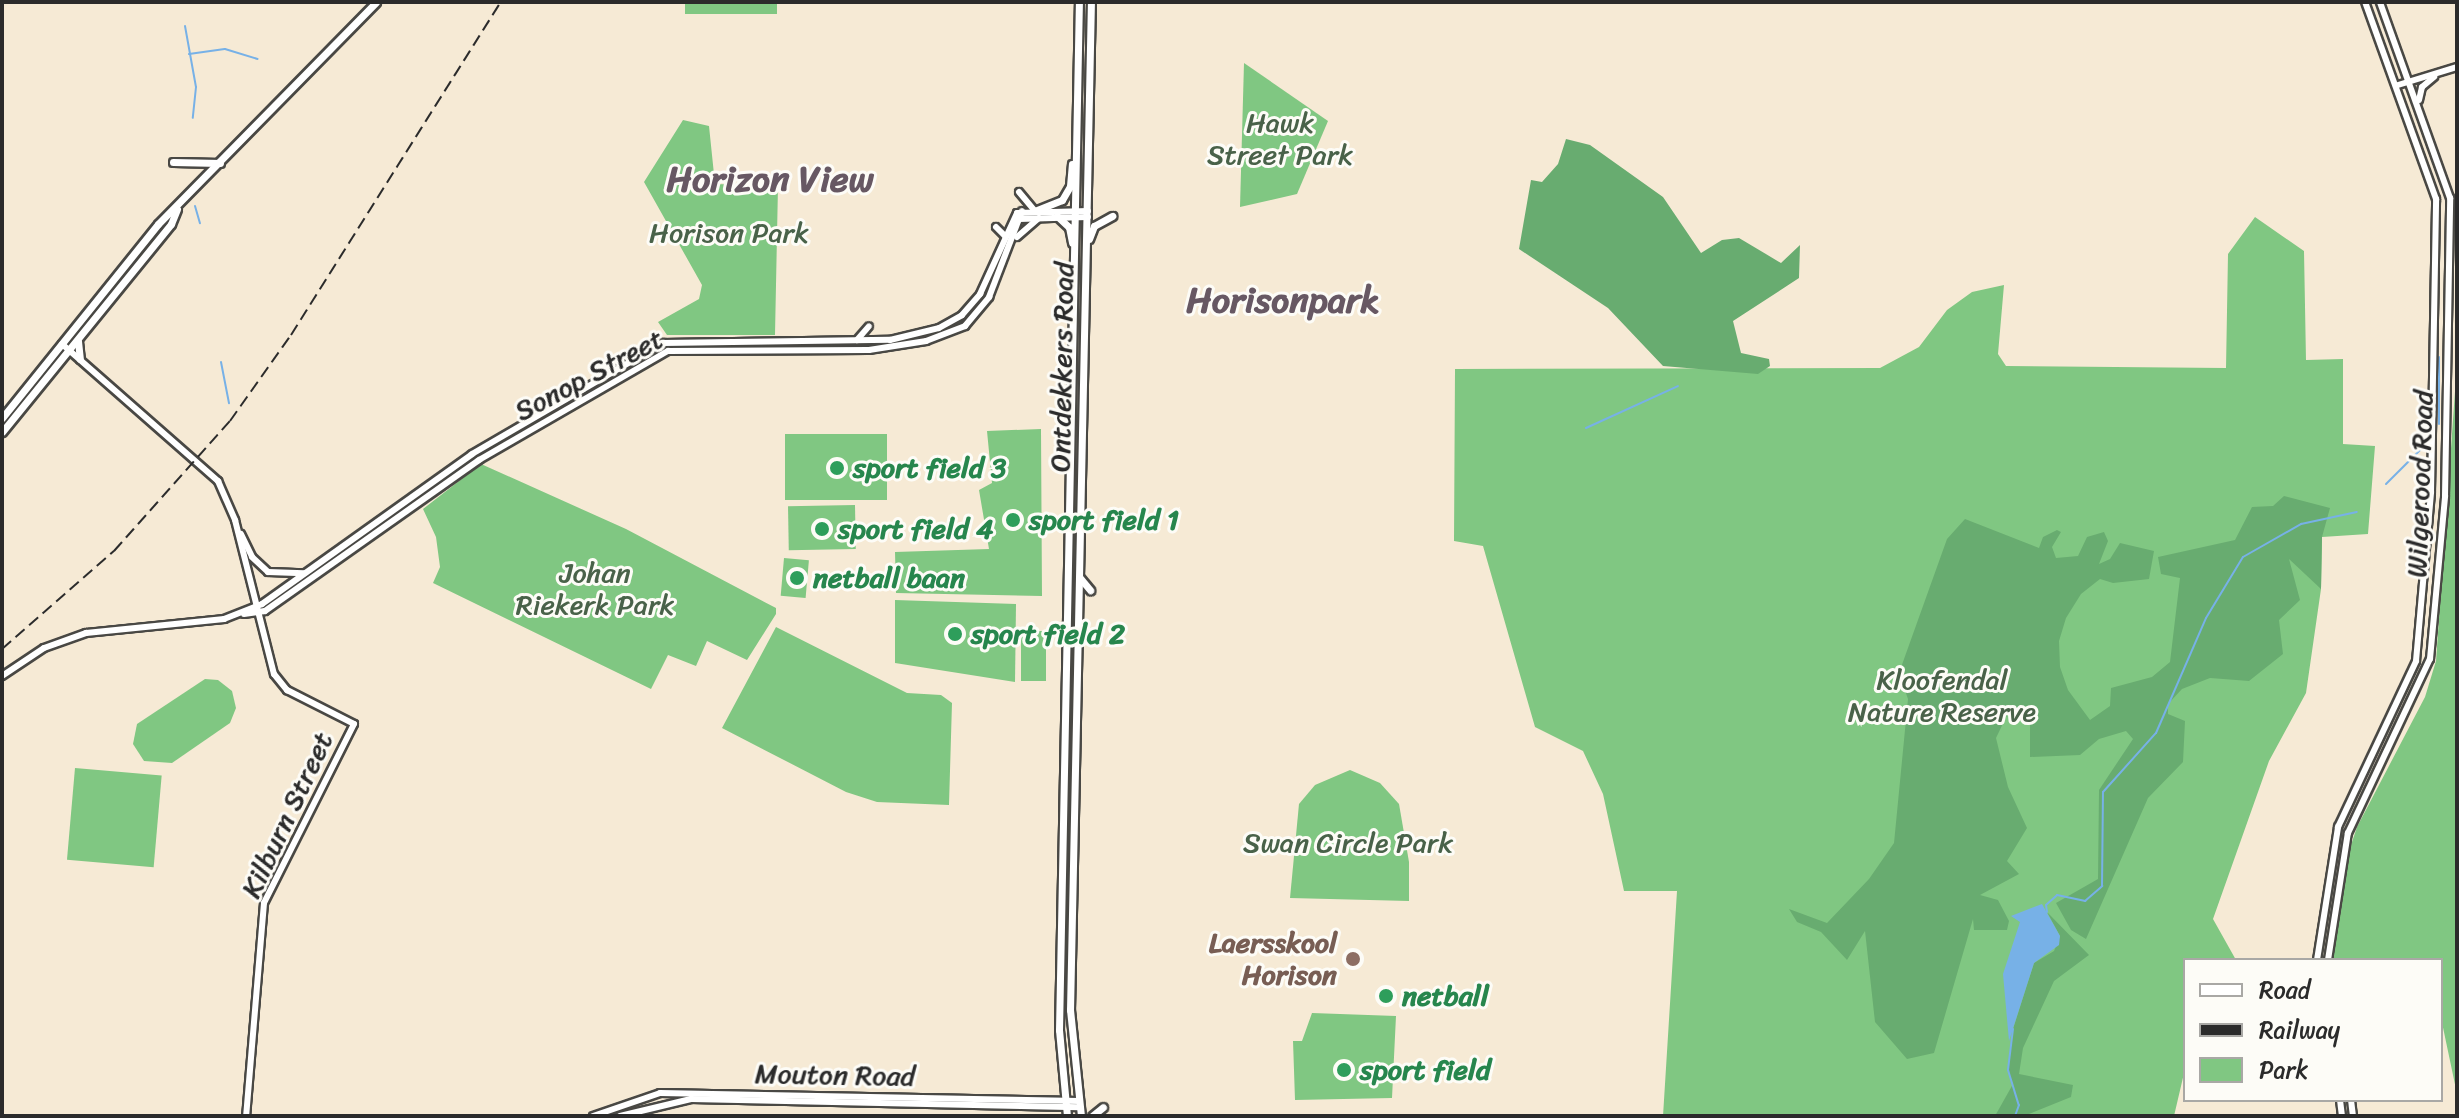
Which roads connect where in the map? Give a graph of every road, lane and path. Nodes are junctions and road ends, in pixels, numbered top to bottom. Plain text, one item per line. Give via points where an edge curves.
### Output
1 (376, 2) edge
2 (1079, 2) edge
3 (1091, 2) edge
4 (2365, 2) edge
5 (2380, 2) edge
6 (2457, 67) edge
7 (2444, 71) junction
8 (2411, 81) junction
9 (2398, 85) junction
10 (2419, 104) junction
11 (1077, 118) junction
12 (173, 162) dead end
13 (220, 163) junction
14 (1019, 192) dead end
15 (177, 209) junction
16 (1038, 212) junction
17 (1077, 214) junction
18 (1088, 214) junction
19 (1057, 216) junction
20 (1112, 216) dead end
21 (1020, 217) junction
22 (996, 227) dead end
23 (1006, 237) junction
24 (1011, 246) junction
25 (1086, 260) junction
26 (1075, 261) junction
27 (78, 339) junction
28 (857, 340) junction
29 (869, 340) junction
30 (879, 340) junction
31 (65, 347) junction
32 (877, 349) junction
33 (864, 350) junction
34 (80, 359) junction
35 (2, 418) edge
36 (2, 432) edge
37 (225, 493) junction
38 (315, 568) junction
39 (1080, 578) junction
40 (1090, 590) dead end
41 (256, 610) junction
42 (2, 676) edge
43 (2317, 958) edge
44 (2328, 958) edge
45 (1103, 1107) dead end
46 (1066, 1108) edge
47 (1080, 1108) edge
48 (246, 1116) edge
49 (593, 1116) edge
50 (620, 1116) edge
51 (1092, 1116) edge

1 - 13 main road
2 - 11 main road, Ontdekkers Road
3 - 18 main road, Ontdekkers Road
4 - 9 street, Wilgerood Road
5 - 8 street, Wilgerood Road
6 - 7 street
7 - 8 street
7 - 10 street via 2422,87
8 - 9 street
8 - 10 street, Wilgerood Road
9 - 43 street, Wilgerood Road via 2433,184 2438,217 2431,492 2420,642 2406,687 2338,827
10 - 44 street, Wilgerood Road via 2448,188 2452,226 2445,496 2433,643 2427,670 2348,833
11 - 16 main road via 1068,192
11 - 17 main road, Ontdekkers Road
12 - 13 main road
13 - 15 main road
14 - 16 street
15 - 27 main road via 171,224
15 - 31 main road via 158,224
16 - 17 street
16 - 19 street
16 - 21 street
16 - 21 street
16 - 24 street
17 - 18 street
17 - 19 street
17 - 26 main road, Ontdekkers Road
18 - 25 main road, Ontdekkers Road
19 - 26 main road via 1070,230
20 - 25 main road via 1091,231
21 - 23 street, Sonop Street
21 - 24 street, Sonop Street
22 - 23 street
23 - 30 street, Sonop Street via 980,294 962,315 922,334
24 - 32 street, Sonop Street via 989,297 965,326 926,341
25 - 39 main road, Ontdekkers Road
26 - 46 main road, Ontdekkers Road via 1059,1030
27 - 31 main road
27 - 34 main road
28 - 29 street, Sonop Street
28 - 30 street via 869,327
28 - 38 street, Sonop Street via 663,343 472,454
29 - 30 street, Sonop Street
29 - 32 street
29 - 33 street
31 - 34 street
31 - 35 main road
31 - 36 main road
32 - 33 street, Sonop Street
33 - 41 street, Sonop Street via 668,351 479,460
34 - 37 street via 197,460
37 - 38 street via 256,563 281,576
37 - 41 street
38 - 41 street, Sonop Street
39 - 40 main road
39 - 47 main road, Ontdekkers Road via 1070,1010
41 - 42 street via 109,628 44,648
41 - 48 street, Kilburn Street via 282,685 354,724 264,903
45 - 51 main road
46 - 47 street, Mouton Road
46 - 49 street, Mouton Road via 660,1093
46 - 50 street, Mouton Road via 691,1099

